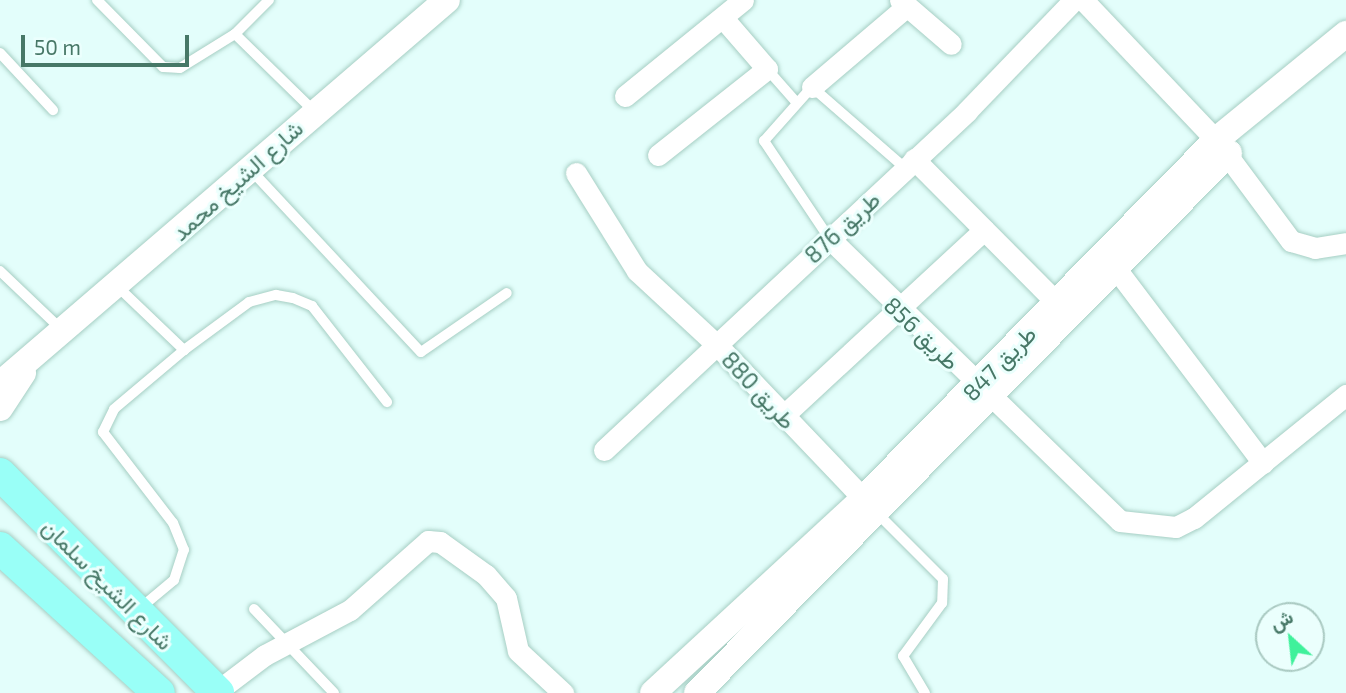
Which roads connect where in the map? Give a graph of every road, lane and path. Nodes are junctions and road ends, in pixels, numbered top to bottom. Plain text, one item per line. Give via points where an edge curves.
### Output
1 (97, 0) edge
2 (269, 0) edge
3 (447, 0) edge
4 (743, 0) edge
5 (1074, 0) edge
6 (1083, 0) edge
7 (903, 4) edge
8 (723, 18) junction
9 (235, 34) junction
10 (1346, 34) edge
11 (951, 44) dead end
12 (0, 53) edge
13 (1346, 56) edge
14 (767, 69) junction
15 (813, 87) junction
16 (625, 96) dead end
17 (797, 103) junction
18 (53, 110) dead end
19 (314, 111) junction
20 (1222, 148) junction
21 (658, 155) dead end
22 (910, 164) junction
23 (249, 168) junction
24 (576, 173) dead end
25 (984, 230) junction
26 (829, 238) junction
27 (1345, 245) edge
28 (1117, 270) junction
29 (0, 271) edge
30 (117, 286) junction
31 (507, 293) dead end
32 (1057, 303) junction
33 (899, 312) junction
34 (65, 333) junction
35 (718, 346) junction
36 (184, 350) junction
37 (31, 363) junction
38 (0, 384) edge
39 (983, 393) junction
40 (1346, 395) edge
41 (387, 402) dead end
42 (0, 408) edge
43 (783, 416) junction
44 (604, 450) dead end
45 (1263, 463) junction
46 (0, 474) edge
47 (870, 506) junction
48 (0, 548) edge
49 (254, 609) dead end
50 (136, 612) junction
51 (286, 644) junction
52 (217, 692) edge
53 (159, 693) edge
54 (334, 693) edge
55 (563, 693) edge
56 (653, 693) edge
57 (697, 693) edge
58 (925, 693) edge

1 - 9 lane via 163,67 194,64
2 - 9 lane
3 - 19 street, شارع الشيخ محمد
4 - 8 street
5 - 22 street, طريق 876
6 - 20 street
7 - 11 street
7 - 15 street
8 - 14 street
8 - 16 street
9 - 19 lane
10 - 20 street, طريق 847
12 - 18 lane
13 - 20 street, طريق 847
14 - 17 lane
14 - 21 street
15 - 17 lane
15 - 22 lane
17 - 26 lane via 764,141
19 - 23 street, شارع الشيخ محمد
20 - 27 street via 1291,241 1315,248
20 - 28 street, طريق 847
20 - 32 street, طريق 847
22 - 25 street
22 - 26 street, طريق 876
23 - 30 street, شارع الشيخ محمد
23 - 31 lane via 421,352
24 - 35 street, طريق 880 via 636,271
25 - 32 street
25 - 33 street
26 - 33 street, طريق 856
26 - 35 street, طريق 876
28 - 39 street, طريق 847
28 - 45 street
29 - 34 lane
30 - 34 street, شارع الشيخ محمد
30 - 36 lane
32 - 39 street, طريق 847
33 - 39 street, طريق 856
33 - 43 street
34 - 37 street, شارع الشيخ محمد
35 - 43 street, طريق 880
35 - 44 street, طريق 876
36 - 41 lane via 248,302 276,295 293,298 312,306
36 - 50 lane via 114,409 103,432 173,523 184,550 174,580
37 - 38 street, شارع الشيخ محمد
37 - 42 street, شارع الشيخ محمد
39 - 45 street, طريق 856 via 1120,521 1147,528 1176,527 1194,518
39 - 47 street, طريق 847
40 - 45 street
43 - 47 street, طريق 880
46 - 50 main road, شارع الشيخ سلمان
47 - 56 street, طريق 847
47 - 57 street, طريق 847
47 - 58 lane via 943,579 942,603 903,656
48 - 53 main road, شارع الشيخ سلمان
49 - 51 lane
50 - 52 main road, شارع الشيخ سلمان
51 - 52 street
51 - 54 lane
51 - 55 street via 350,610 418,547 440,542 486,575 506,598 518,651

